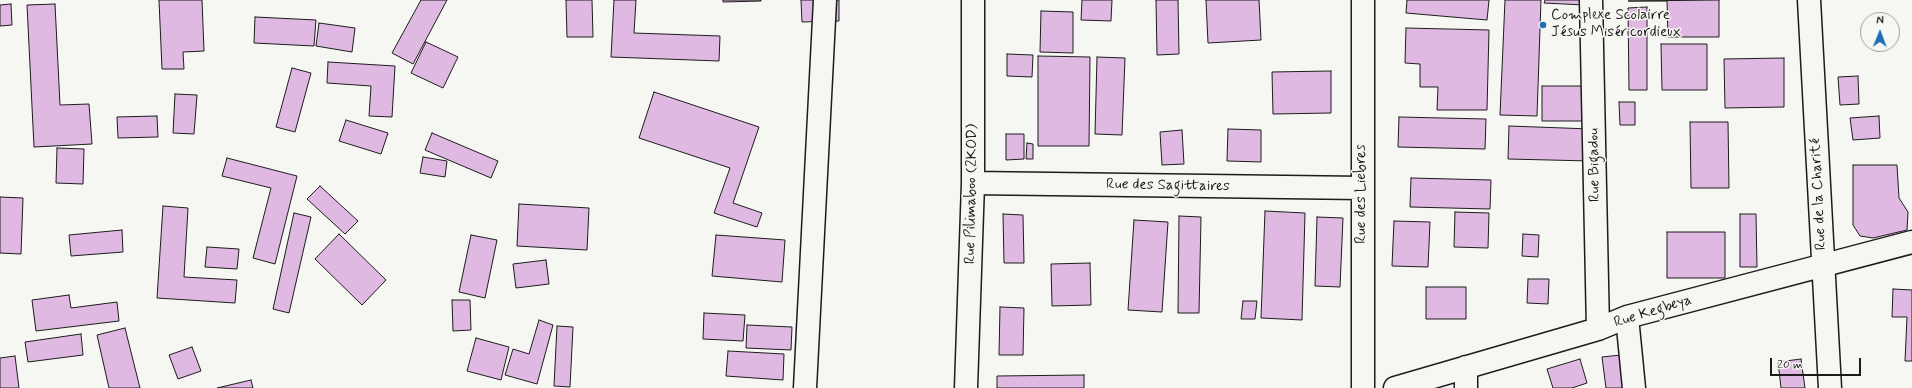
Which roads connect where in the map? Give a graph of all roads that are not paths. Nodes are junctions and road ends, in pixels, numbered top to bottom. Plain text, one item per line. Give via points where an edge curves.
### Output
1 (825, 0) edge
2 (973, 0) edge
3 (1363, 0) edge
4 (1591, 0) edge
5 (1809, 0) edge
6 (973, 183) junction
7 (1362, 188) junction
8 (1912, 242) edge
9 (1823, 264) junction
10 (1627, 317) junction
11 (1598, 329) junction
12 (1466, 367) junction
13 (805, 388) edge
14 (966, 388) edge
15 (1363, 388) edge
16 (1395, 388) edge
17 (1466, 388) edge
18 (1634, 388) edge
19 (1830, 388) edge

1 - 13 street
2 - 6 street, Rue Pilimaboo (2KOD)
3 - 7 street, Rue des Liebres
4 - 11 street, Rue Bigadou
5 - 9 street, Rue de la Charité
6 - 7 street, Rue des Sagittaires
6 - 14 street, Rue Pilimaboo (2KOD)
7 - 15 street, Rue des Liebres
8 - 9 street, Rue Kegbeya
9 - 10 street, Rue Kegbeya
9 - 19 street, Rue de la Charité
10 - 11 street, Rue Kegbeya
10 - 18 street
11 - 12 street, Rue Kegbeya
12 - 16 street, Rue Kegbeya
12 - 17 street

